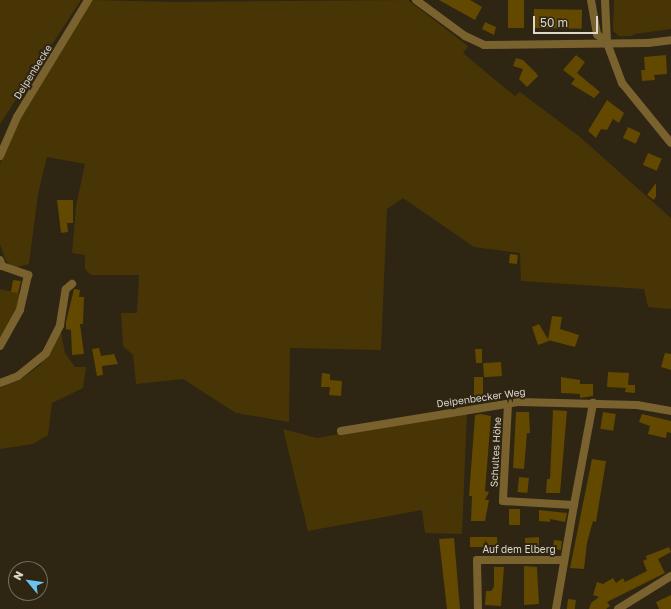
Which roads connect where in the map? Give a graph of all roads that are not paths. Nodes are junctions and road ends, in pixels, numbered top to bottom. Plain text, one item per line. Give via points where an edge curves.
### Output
1 (88, 0) edge
2 (416, 0) edge
3 (591, 0) edge
4 (605, 0) edge
5 (671, 40) edge
6 (607, 43) junction
7 (671, 143) edge
8 (0, 156) edge
9 (0, 260) edge
10 (72, 284) dead end
11 (0, 346) edge
12 (0, 383) edge
13 (593, 403) junction
14 (508, 404) junction
15 (671, 411) edge
16 (341, 431) dead end
17 (574, 505) junction
18 (562, 560) junction
19 (671, 576) edge
20 (478, 609) edge
21 (556, 609) edge
22 (618, 609) edge

1 - 8 street, Deipenbecke via 17,117
2 - 6 street via 465,36 484,45
3 - 6 street via 598,34
4 - 6 street
5 - 6 street
6 - 7 street via 628,94
9 - 11 street via 2,266 28,275 20,310
10 - 12 street via 66,289 60,325 46,353 18,376
13 - 14 street, Deipenbecker Weg
13 - 15 street, Deipenbecker Weg via 637,405
13 - 17 street
14 - 16 street, Deipenbecker Weg
14 - 17 street, Schultes Höhe via 503,501
17 - 18 street, Auf dem Elberg
18 - 20 street, Auf dem Elberg via 477,560
18 - 21 street, Auf dem Elberg
19 - 22 street

